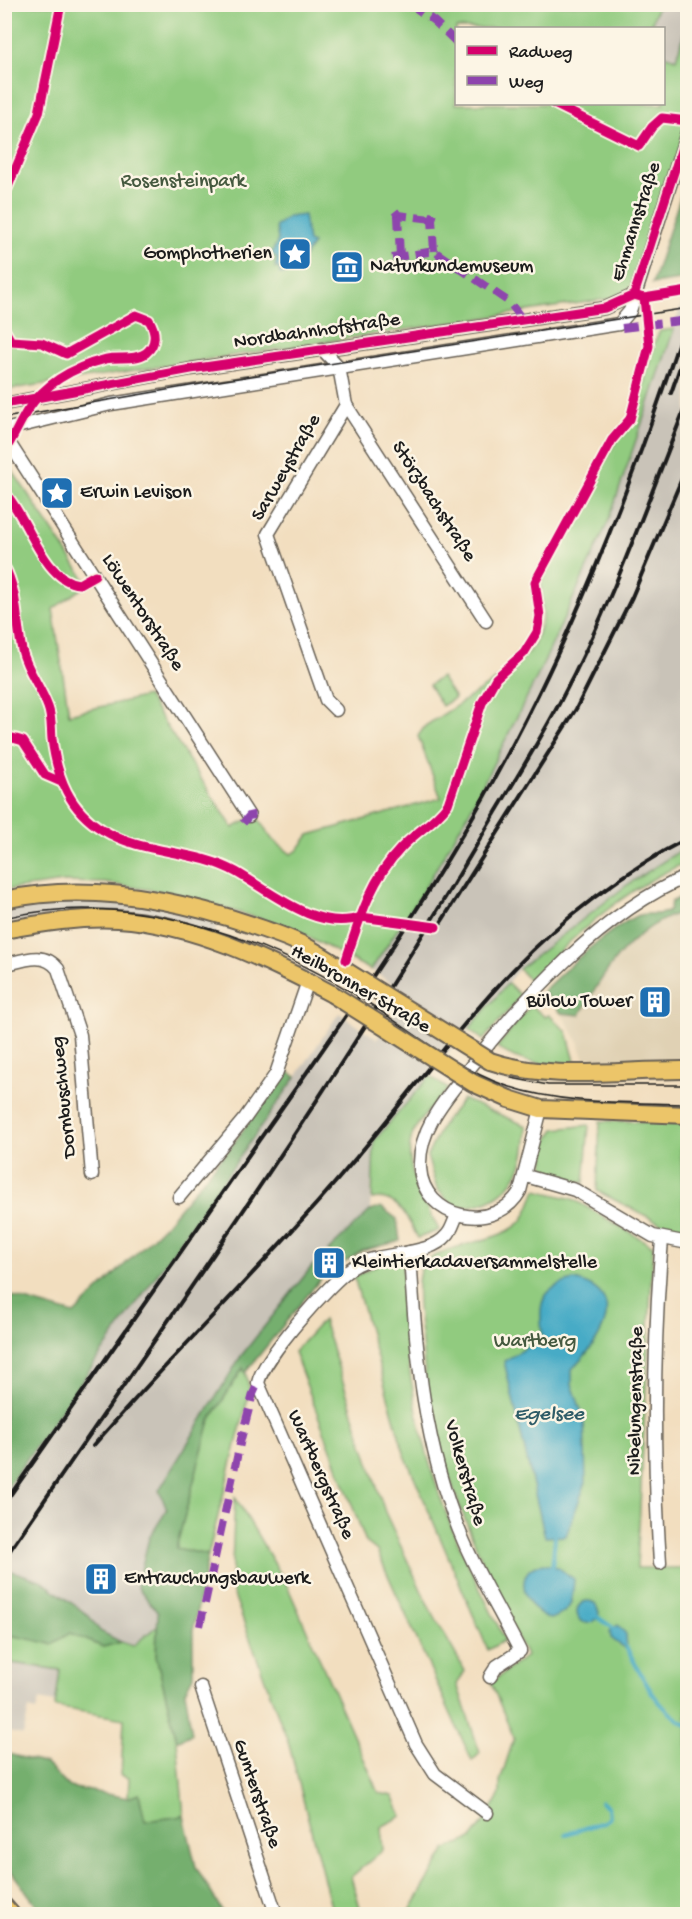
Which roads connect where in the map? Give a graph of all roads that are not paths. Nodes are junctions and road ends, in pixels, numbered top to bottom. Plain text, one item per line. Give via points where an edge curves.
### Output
1 (687, 129) edge
2 (634, 296) junction
3 (620, 324) joint
4 (322, 349) junction
5 (339, 368) junction
6 (4, 404) edge
7 (346, 405) junction
8 (4, 430) edge
9 (486, 621) dead end
10 (336, 710) dead end
11 (250, 818) dead end
12 (687, 876) edge
13 (4, 900) edge
14 (4, 930) edge
15 (4, 965) edge
16 (308, 981) junction
17 (687, 1070) edge
18 (541, 1109) junction
19 (687, 1114) edge
20 (92, 1175) dead end
21 (526, 1176) junction
22 (179, 1197) dead end
23 (457, 1215) junction
24 (662, 1240) junction
25 (687, 1243) edge
26 (410, 1252) junction
27 (660, 1563) dead end
28 (490, 1677) dead end
29 (201, 1687) dead end
30 (487, 1813) dead end
31 (4, 1906) edge
32 (11, 1914) edge
33 (276, 1914) edge

1 - 2 street, Ehmannstraße
2 - 3 street, Ehmannstraße via 630,311
2 - 4 street, Nordbahnhofstraße via 605,308
3 - 5 street, Nordbahnhofstraße
4 - 5 street
4 - 6 street, Nordbahnhofstraße
5 - 7 street, Sarweystraße
5 - 8 street, Nordbahnhofstraße via 111,404
7 - 9 street, Störzbachstraße
7 - 10 street, Sarweystraße via 268,534 326,700
8 - 11 street, Löwentorstraße
12 - 23 street via 627,911 551,974 498,1030 431,1120 421,1153 423,1183 442,1207
13 - 17 main road, Heilbronner Straße, bridge via 64,892 103,892 175,903 229,917 288,938 490,1061 513,1068 542,1072
14 - 16 main road, Heilbronner Straße via 72,920 140,922 219,941
15 - 20 street, Dornbuschweg via 42,958 58,969 80,1035
16 - 18 main road, Heilbronner Straße, bridge via 472,1083
16 - 22 street via 276,1074
18 - 19 main road, Heilbronner Straße
18 - 21 street
21 - 23 street via 514,1202 504,1211 474,1217
21 - 24 street via 575,1190
23 - 26 street, Wartbergstraße via 447,1235 426,1249
24 - 25 street
24 - 27 street, Nibelungenstraße via 655,1442
26 - 28 street, Volkerstraße via 423,1396 443,1484 464,1542 520,1651 497,1666
26 - 30 street, Wartbergstraße via 384,1254 353,1267 326,1291 271,1357 260,1372 258,1383 416,1744 435,1774
29 - 33 street, Gunterstraße
31 - 32 main road

